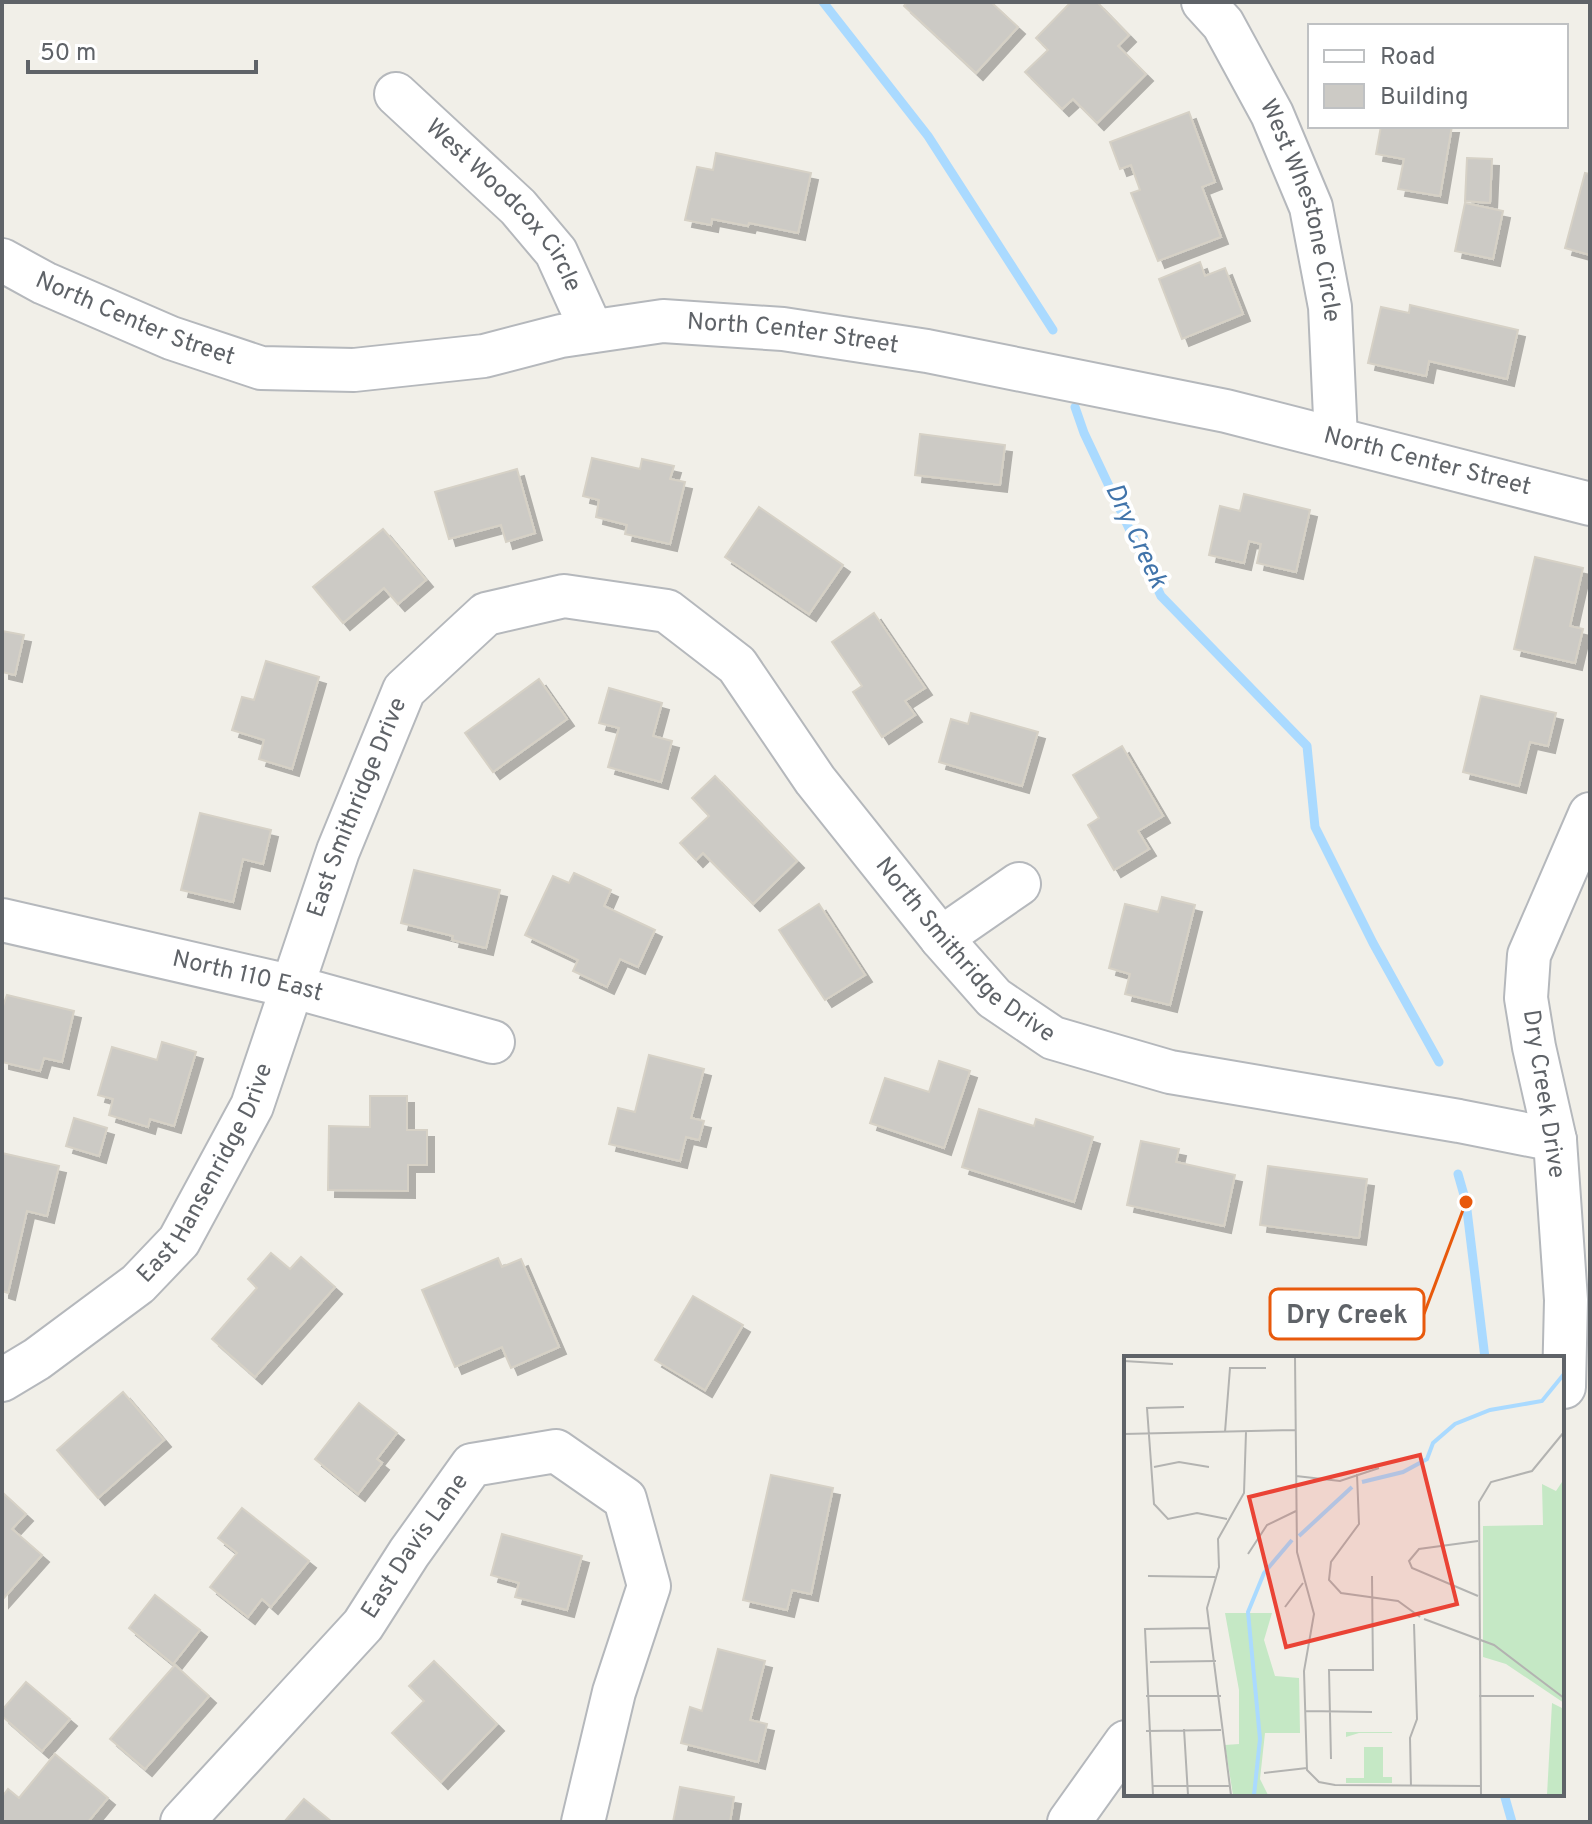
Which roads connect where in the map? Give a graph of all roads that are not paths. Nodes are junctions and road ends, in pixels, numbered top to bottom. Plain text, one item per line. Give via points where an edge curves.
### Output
1 (1203, 2) edge
2 (396, 94) dead end
3 (2, 260) edge
4 (592, 331) junction
5 (1336, 439) junction
6 (1590, 504) edge
7 (486, 614) joint
8 (1590, 814) edge
9 (1019, 884) dead end
10 (2, 920) edge
11 (941, 938) junction
12 (294, 987) junction
13 (493, 1042) dead end
14 (1555, 1140) junction
15 (76, 1328) junction
16 (2, 1352) edge
17 (2, 1380) edge
18 (1564, 1387) dead end
19 (1124, 1745) edge
20 (182, 1822) edge
21 (583, 1822) edge
22 (1069, 1822) edge

1 - 5 street, West Whestone Circle via 1223,24 1272,114 1311,207 1330,307
2 - 4 street, West Woodcox Circle via 518,207 556,252
3 - 4 street, North Center Street via 171,338 261,368 354,370 484,356
4 - 5 street, North Center Street via 663,321 797,331 1016,368
5 - 6 street, North Center Street
7 - 11 street, North Smithridge Drive via 564,596 667,611 737,665 815,780
7 - 12 street, East Smithridge Drive via 404,690 338,851
8 - 14 street, Dry Creek Drive via 1529,955 1526,998
9 - 11 street
10 - 12 street, North 110 East
11 - 14 street, North Smithridge Drive via 994,998 1053,1038 1170,1072
12 - 13 street, North 110 East
12 - 15 street, East Hansenridge Drive via 252,1106 179,1241 138,1284
14 - 18 street, Dry Creek Drive via 1566,1300
15 - 16 street, East Hansenridge Drive via 34,1346
15 - 17 street, East Hansenridge Drive
19 - 22 street
20 - 21 street, East Davis Lane via 363,1625 472,1465 556,1451 625,1499 649,1586 614,1692

